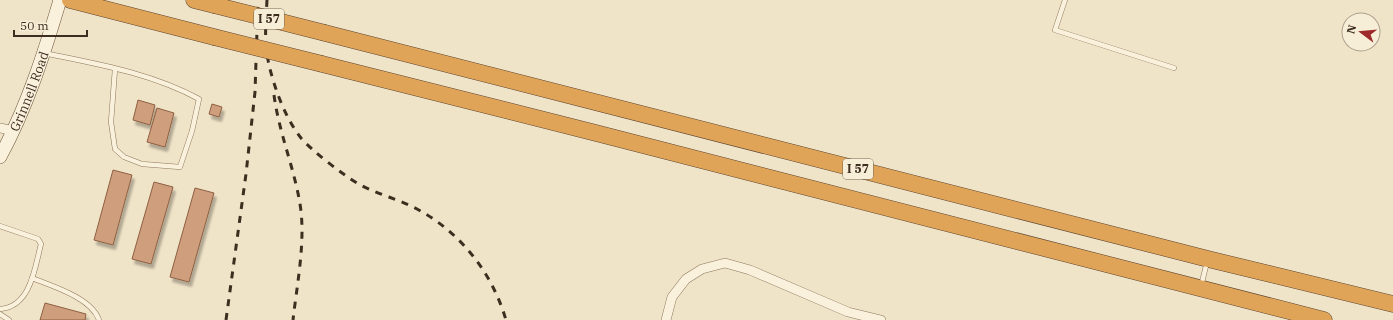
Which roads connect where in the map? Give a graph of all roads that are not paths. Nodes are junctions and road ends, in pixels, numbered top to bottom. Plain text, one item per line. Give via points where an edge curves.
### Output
1 (60, 0) edge
2 (194, 0) edge
3 (1065, 0) edge
4 (76, 1) edge
5 (44, 53) junction
6 (1174, 68) dead end
7 (116, 69) junction
8 (0, 128) edge
9 (14, 131) junction
10 (0, 157) edge
11 (0, 226) edge
12 (1208, 259) junction
13 (32, 278) junction
14 (1200, 289) junction
15 (1393, 304) edge
16 (0, 309) edge
17 (0, 314) edge
18 (9, 320) edge
19 (99, 320) edge
20 (666, 320) edge
21 (881, 320) edge
22 (1324, 320) edge

1 - 5 main road, Grinnell Road
2 - 12 highway, I 57, bridge
3 - 6 lane via 1055,30
4 - 14 highway, I 57, bridge
5 - 7 lane
5 - 9 main road, Grinnell Road
7 - 7 lane via 154,79 199,99 180,167 142,164 124,157 115,149 111,122
8 - 9 street
9 - 10 main road, Grinnell Road
11 - 13 lane via 38,238 41,244
12 - 14 lane
12 - 15 highway, I 57
13 - 16 lane via 25,295 17,303
13 - 19 lane via 84,302 94,310
14 - 22 highway, I 57
17 - 18 lane
20 - 21 street via 672,297 686,279 702,269 725,263 750,270 848,312

